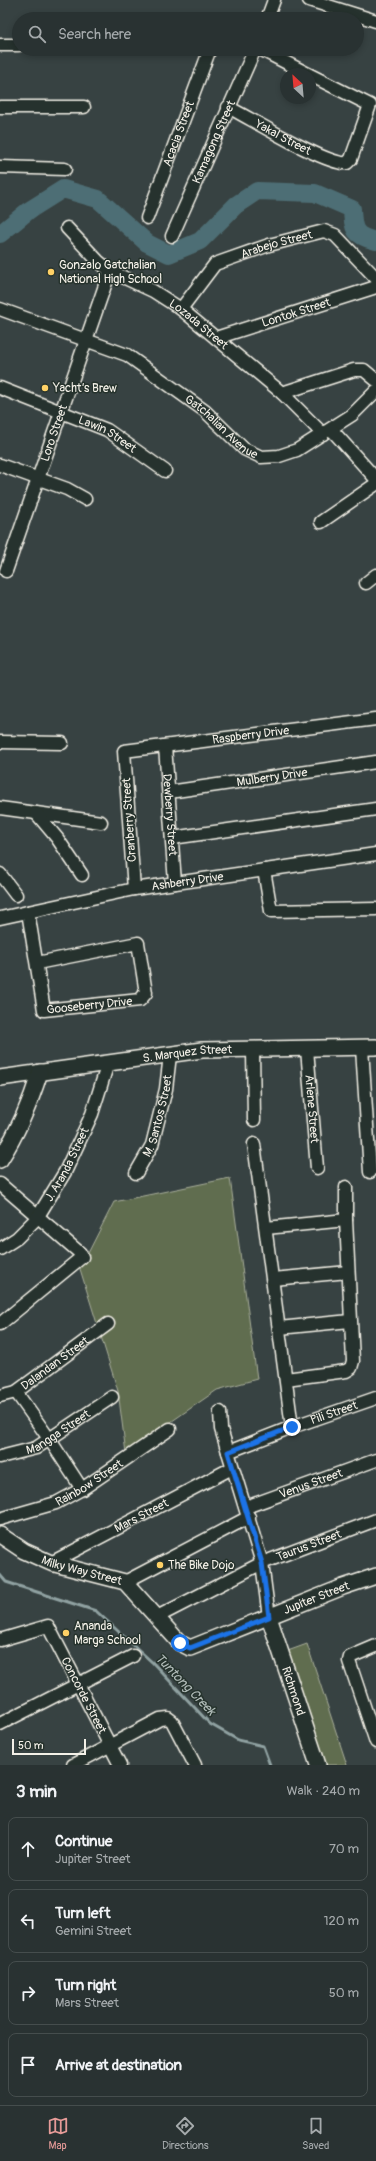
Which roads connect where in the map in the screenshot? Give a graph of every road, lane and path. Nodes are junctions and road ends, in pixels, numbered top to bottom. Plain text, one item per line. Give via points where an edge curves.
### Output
1 (274, 0) edge
2 (310, 0) edge
3 (270, 12) edge
4 (348, 12) edge
5 (364, 17) edge
6 (376, 21) edge
7 (0, 45) edge
8 (12, 45) edge
9 (207, 56) edge
10 (252, 56) edge
11 (273, 56) edge
12 (296, 68) edge
13 (316, 79) edge
14 (0, 107) edge
15 (84, 107) dead end
16 (228, 107) junction
17 (0, 167) edge
18 (64, 169) dead end
19 (147, 218) dead end
20 (67, 228) dead end
21 (172, 236) dead end
22 (110, 271) junction
23 (376, 278) edge
24 (376, 286) edge
25 (0, 309) edge
26 (181, 309) junction
27 (216, 338) junction
28 (86, 340) junction
29 (376, 380) edge
30 (0, 388) edge
31 (376, 391) edge
32 (282, 393) junction
33 (61, 411) junction
34 (327, 432) junction
35 (0, 465) edge
36 (165, 471) dead end
37 (38, 479) junction
38 (376, 479) edge
39 (376, 484) edge
40 (85, 499) dead end
41 (321, 522) dead end
42 (6, 572) dead end
43 (376, 720) edge
44 (0, 742) edge
45 (62, 743) dead end
46 (165, 746) junction
47 (124, 751) joint
48 (376, 762) edge
49 (169, 792) junction
50 (0, 808) edge
51 (376, 809) edge
52 (36, 813) junction
53 (102, 822) dead end
54 (172, 838) junction
55 (376, 854) edge
56 (264, 870) junction
57 (0, 874) edge
58 (82, 875) dead end
59 (175, 883) junction
60 (134, 889) junction
61 (16, 895) dead end
62 (376, 909) edge
63 (28, 912) junction
64 (0, 918) edge
65 (37, 963) junction
66 (369, 1047) edge
67 (307, 1049) junction
68 (253, 1050) junction
69 (170, 1055) junction
70 (108, 1063) junction
71 (40, 1072) junction
72 (0, 1078) edge
73 (254, 1120) dead end
74 (254, 1144) dead end
75 (0, 1160) edge
76 (317, 1168) dead end
77 (370, 1172) dead end
78 (136, 1173) dead end
79 (0, 1184) edge
80 (346, 1187) dead end
81 (37, 1218) junction
82 (346, 1220) junction
83 (266, 1228) junction
84 (0, 1249) edge
85 (348, 1272) junction
86 (273, 1279) junction
87 (350, 1321) junction
88 (0, 1324) edge
89 (108, 1324) dead end
90 (280, 1328) junction
91 (286, 1379) junction
92 (16, 1392) junction
93 (0, 1396) edge
94 (112, 1398) dead end
95 (376, 1398) edge
96 (220, 1412) dead end
97 (292, 1427) junction
98 (170, 1430) dead end
99 (50, 1440) junction
100 (228, 1452) junction
101 (0, 1457) edge
102 (376, 1460) edge
103 (232, 1468) junction
104 (82, 1490) junction
105 (248, 1512) junction
106 (0, 1519) edge
107 (376, 1520) edge
108 (0, 1535) edge
109 (51, 1563) junction
110 (262, 1563) junction
111 (376, 1576) edge
112 (125, 1582) junction
113 (157, 1617) junction
114 (269, 1617) junction
115 (0, 1640) edge
116 (376, 1646) edge
117 (190, 1648) joint
118 (133, 1656) dead end
119 (78, 1684) junction
120 (0, 1724) edge
121 (376, 1742) edge
122 (110, 1745) junction
123 (73, 1765) edge
124 (120, 1765) edge
125 (195, 1765) edge
126 (318, 1765) edge

1 - 3 street
2 - 4 street
5 - 6 street
7 - 8 street
9 - 19 street, Acacia Street
10 - 16 street, Kamagong Street
11 - 12 street
13 - 16 street, Yakal Street via 370,106 347,164 320,156
14 - 15 street
16 - 21 street, Kamagong Street
17 - 18 street
20 - 22 street, Lozada Street
22 - 26 street, Lozada Street via 153,291
22 - 28 street, Loro Street
23 - 26 street, Arabejo Street via 335,235 324,231 269,245 215,264
24 - 27 street, Lontok Street
25 - 28 street, Gatchalian Avenue
26 - 27 street, Lozada Street
27 - 32 street, Lozada Street
28 - 33 street, Loro Street
28 - 34 street, Gatchalian Avenue via 127,355 205,411 244,449 261,457 279,456 297,450
29 - 32 street via 364,370 354,370
30 - 33 street, Lawin Street
31 - 34 street, Gatchalian Avenue via 352,415
32 - 34 street, Lozada Street
33 - 36 street, Lawin Street via 107,430
33 - 37 street, Loro Street
34 - 38 street, Lozada Street
35 - 37 street
37 - 40 street via 67,489
37 - 42 street, Loro Street
39 - 41 street
43 - 46 street, Raspberry Drive
44 - 45 street
46 - 47 street, Raspberry Drive
46 - 49 street, Dewberry Street
47 - 60 street, Cranberry Street
48 - 49 street, Mulberry Drive
49 - 54 street, Dewberry Street
50 - 52 street
51 - 54 street
52 - 53 street
52 - 58 street
54 - 59 street, Dewberry Street
55 - 56 street, Ashberry Drive
56 - 59 street, Ashberry Drive
56 - 62 street via 271,911
57 - 61 street
59 - 60 street, Ashberry Drive
60 - 63 street, Ashberry Drive
63 - 64 street, Ashberry Drive
63 - 65 street, Gooseberry Drive
65 - 65 street, Gooseberry Drive via 44,1010 140,1000 146,993 138,943
66 - 67 street, S. Marquez Street
66 - 77 street
67 - 68 street, S. Marquez Street
67 - 76 street, Arlene Street
68 - 69 street, S. Marquez Street via 202,1050
68 - 73 street
69 - 70 street, S. Marquez Street
69 - 78 street, M. Santos Street via 166,1089 152,1145
70 - 71 street, S. Marquez Street
70 - 81 street, J. Aranda Street via 80,1142
71 - 72 street, S. Marquez Street
71 - 75 street via 31,1101 16,1134
74 - 83 street
79 - 81 street
80 - 82 street
81 - 84 street, J. Aranda Street
81 - 88 street via 80,1253 82,1259
82 - 83 street
82 - 85 street
83 - 86 street
85 - 86 street
85 - 87 street
86 - 90 street
87 - 90 street
87 - 91 street via 353,1361 351,1368 346,1371
89 - 92 street, Dalandan Street
90 - 91 street
91 - 97 street
92 - 93 street, Dalandan Street
92 - 99 street
94 - 99 street, Mangga Street
95 - 97 street, Pili Street
96 - 100 street via 221,1429
97 - 100 street
98 - 104 street, Rainbow Street
99 - 101 street, Mangga Street via 36,1448
99 - 104 street
100 - 103 street
102 - 105 street, Venus Street
103 - 105 street
103 - 109 street, Mars Street
104 - 106 street, Rainbow Street via 56,1503
105 - 110 street
105 - 112 street, Venus Street
107 - 110 street, Taurus Street
108 - 109 street, Milky Way Street via 24,1551
109 - 112 street, Milky Way Street
110 - 113 street, Taurus Street
110 - 114 street
111 - 114 street, Jupiter Street
112 - 113 street, Milky Way Street
113 - 117 street, Milky Way Street via 180,1643
114 - 117 street, Jupiter Street
114 - 126 street, Richmond
115 - 119 street, Concorde Street via 48,1626
116 - 121 street via 350,1656 350,1665
118 - 119 street
119 - 120 street
119 - 122 street, Concorde Street
122 - 123 street
122 - 124 street, Concorde Street
122 - 125 street via 160,1719 168,1718

